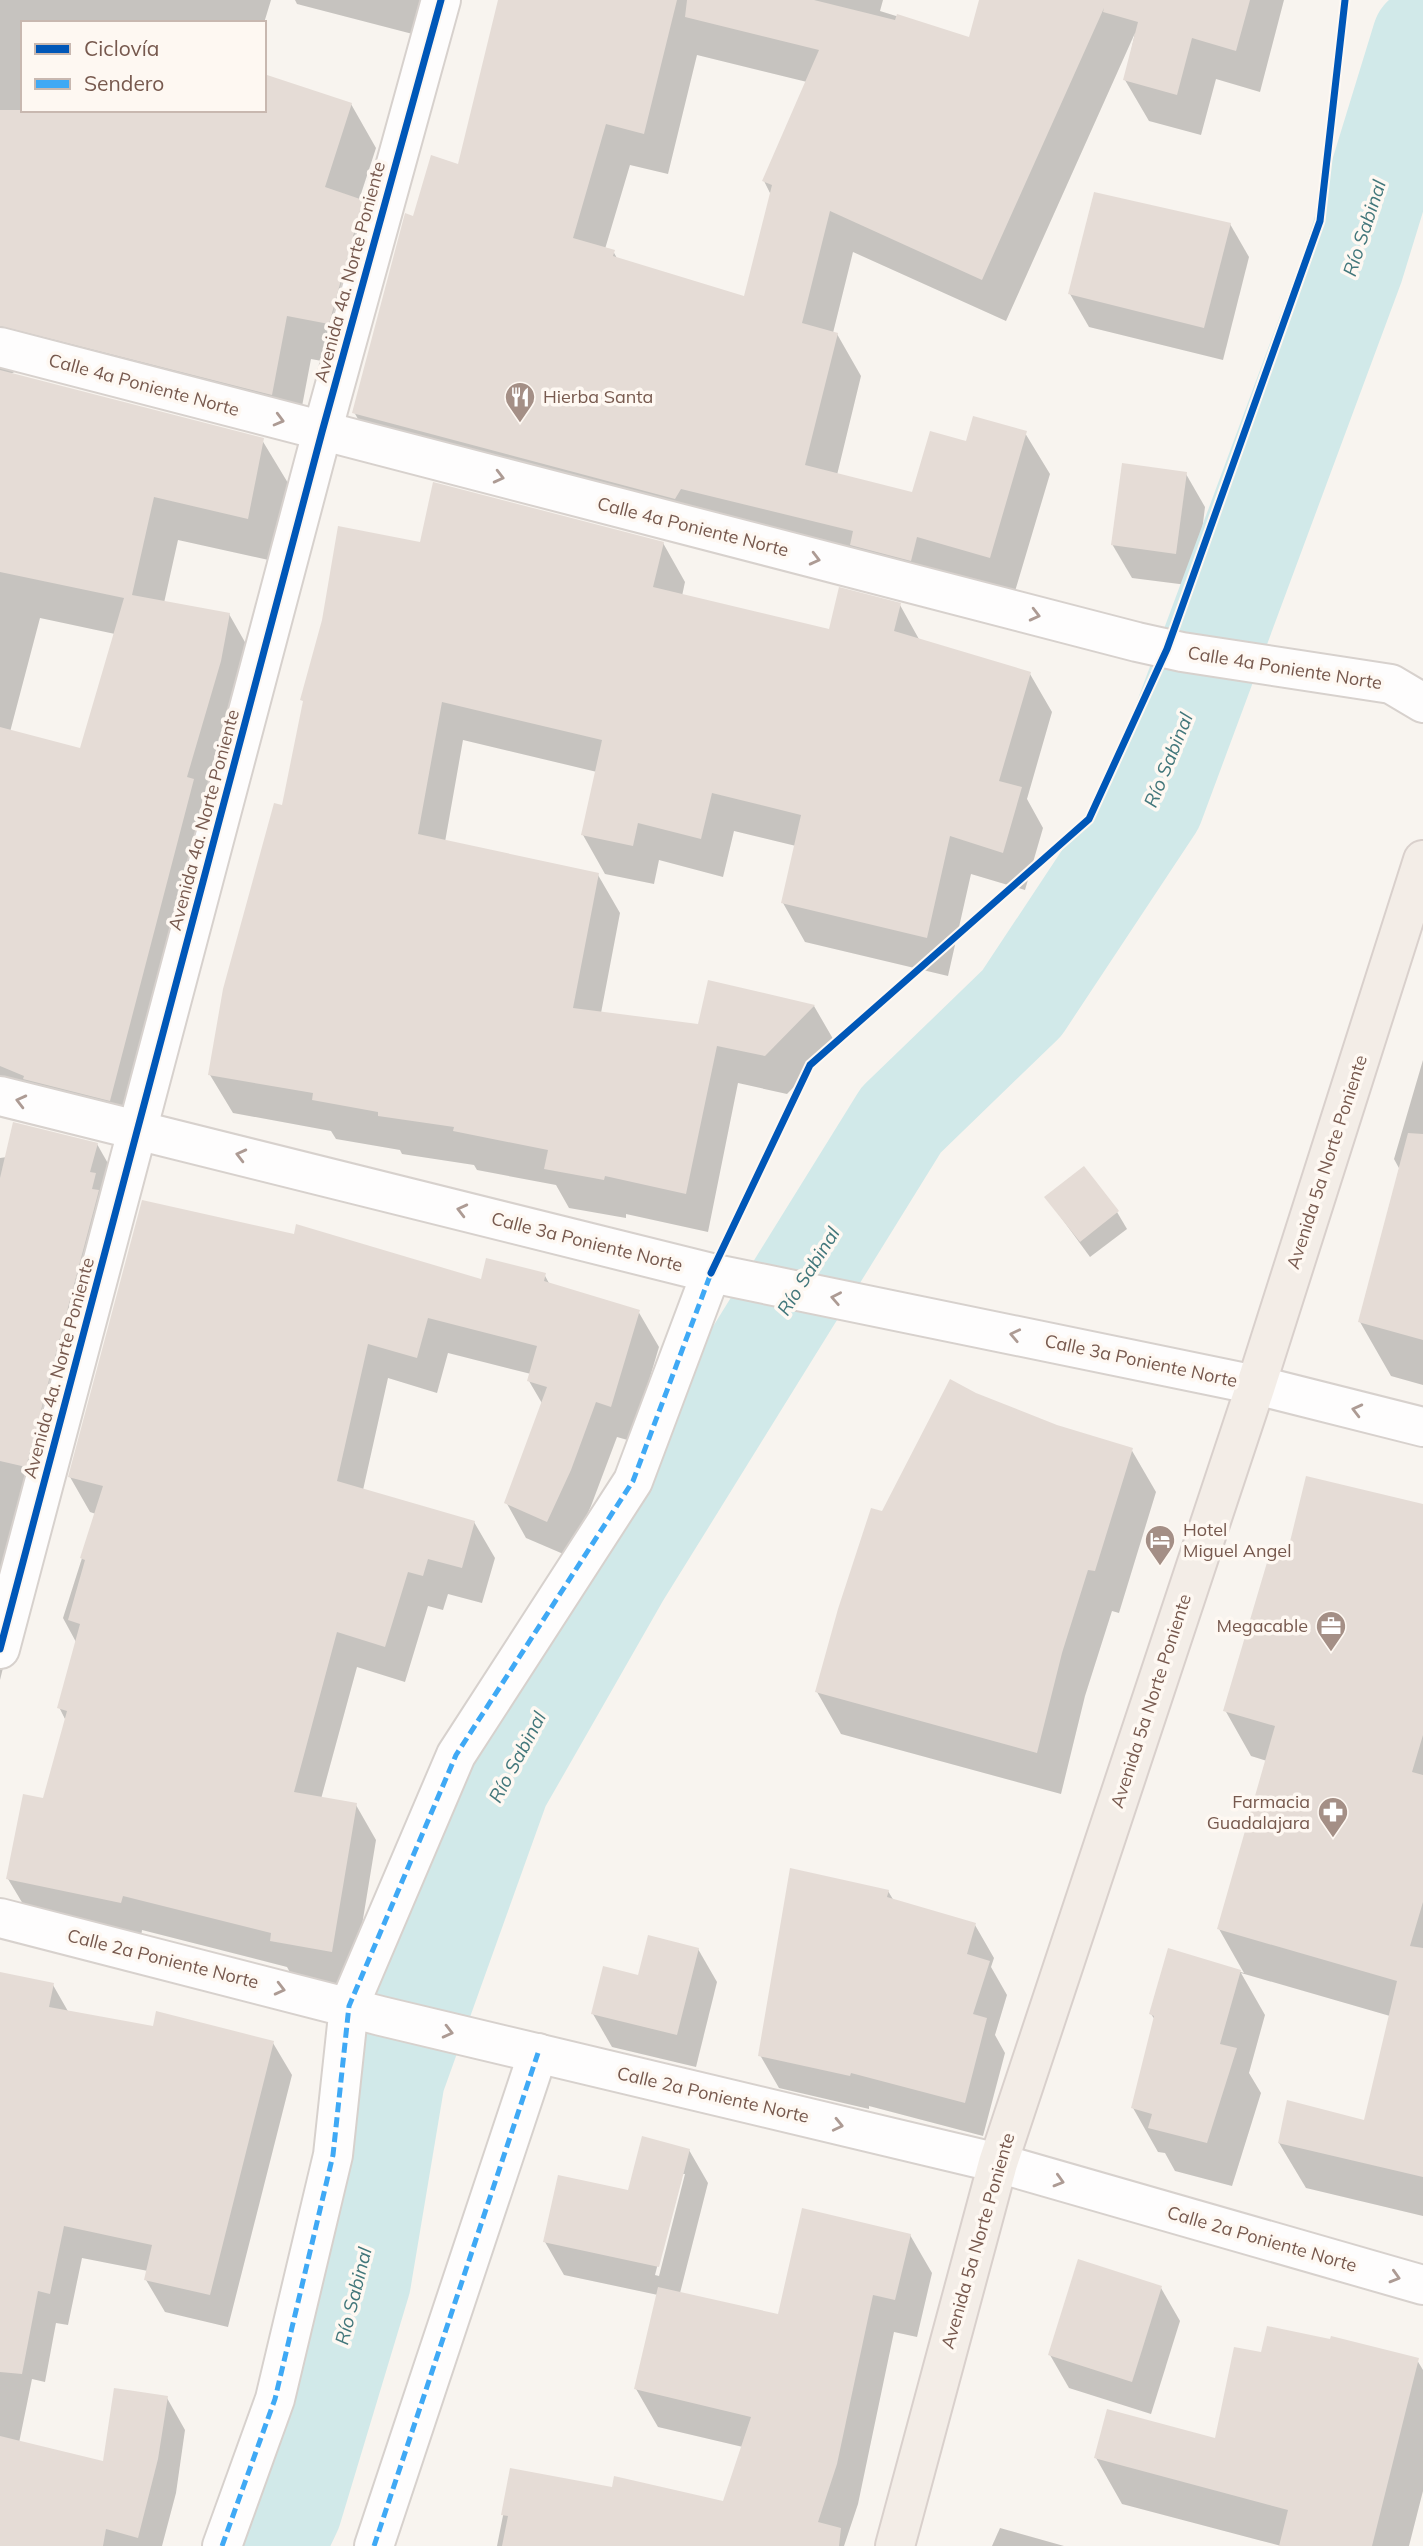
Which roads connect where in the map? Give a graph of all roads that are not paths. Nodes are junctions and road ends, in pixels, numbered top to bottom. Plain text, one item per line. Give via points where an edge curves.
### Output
1 (441, 0) edge
2 (0, 347) edge
3 (322, 432) junction
4 (1412, 686) edge
5 (1423, 860) edge
6 (0, 1096) edge
7 (139, 1129) junction
8 (727, 1277) junction
9 (1256, 1385) junction
10 (1423, 1427) edge
11 (0, 1649) edge
12 (0, 1919) edge
13 (365, 2011) junction
14 (536, 2053) junction
15 (998, 2163) junction
16 (1423, 2285) edge
17 (222, 2546) edge
18 (374, 2546) edge
19 (895, 2546) edge

1 - 3 street, Avenida 4a. Norte Poniente
2 -> 3 street, Calle 4a Poniente Norte
3 -> 4 street, Calle 4a Poniente Norte via 1182,652
3 - 7 street, Avenida 4a. Norte Poniente
5 - 9 main road, Avenida 5a Norte Poniente
7 -> 6 street, Calle 3a Poniente Norte
8 -> 7 street, Calle 3a Poniente Norte
7 - 11 street, Avenida 4a. Norte Poniente
9 -> 8 street, Calle 3a Poniente Norte
8 - 13 street via 633,1481 456,1755
10 -> 9 street, Calle 3a Poniente Norte
9 - 15 main road, Avenida 5a Norte Poniente
12 -> 13 street, Calle 2a Poniente Norte
13 -> 14 street, Calle 2a Poniente Norte
13 - 17 street via 275,2399
14 -> 15 street, Calle 2a Poniente Norte
14 - 18 street
15 -> 16 street, Calle 2a Poniente Norte
15 - 19 main road, Avenida 5a Norte Poniente

